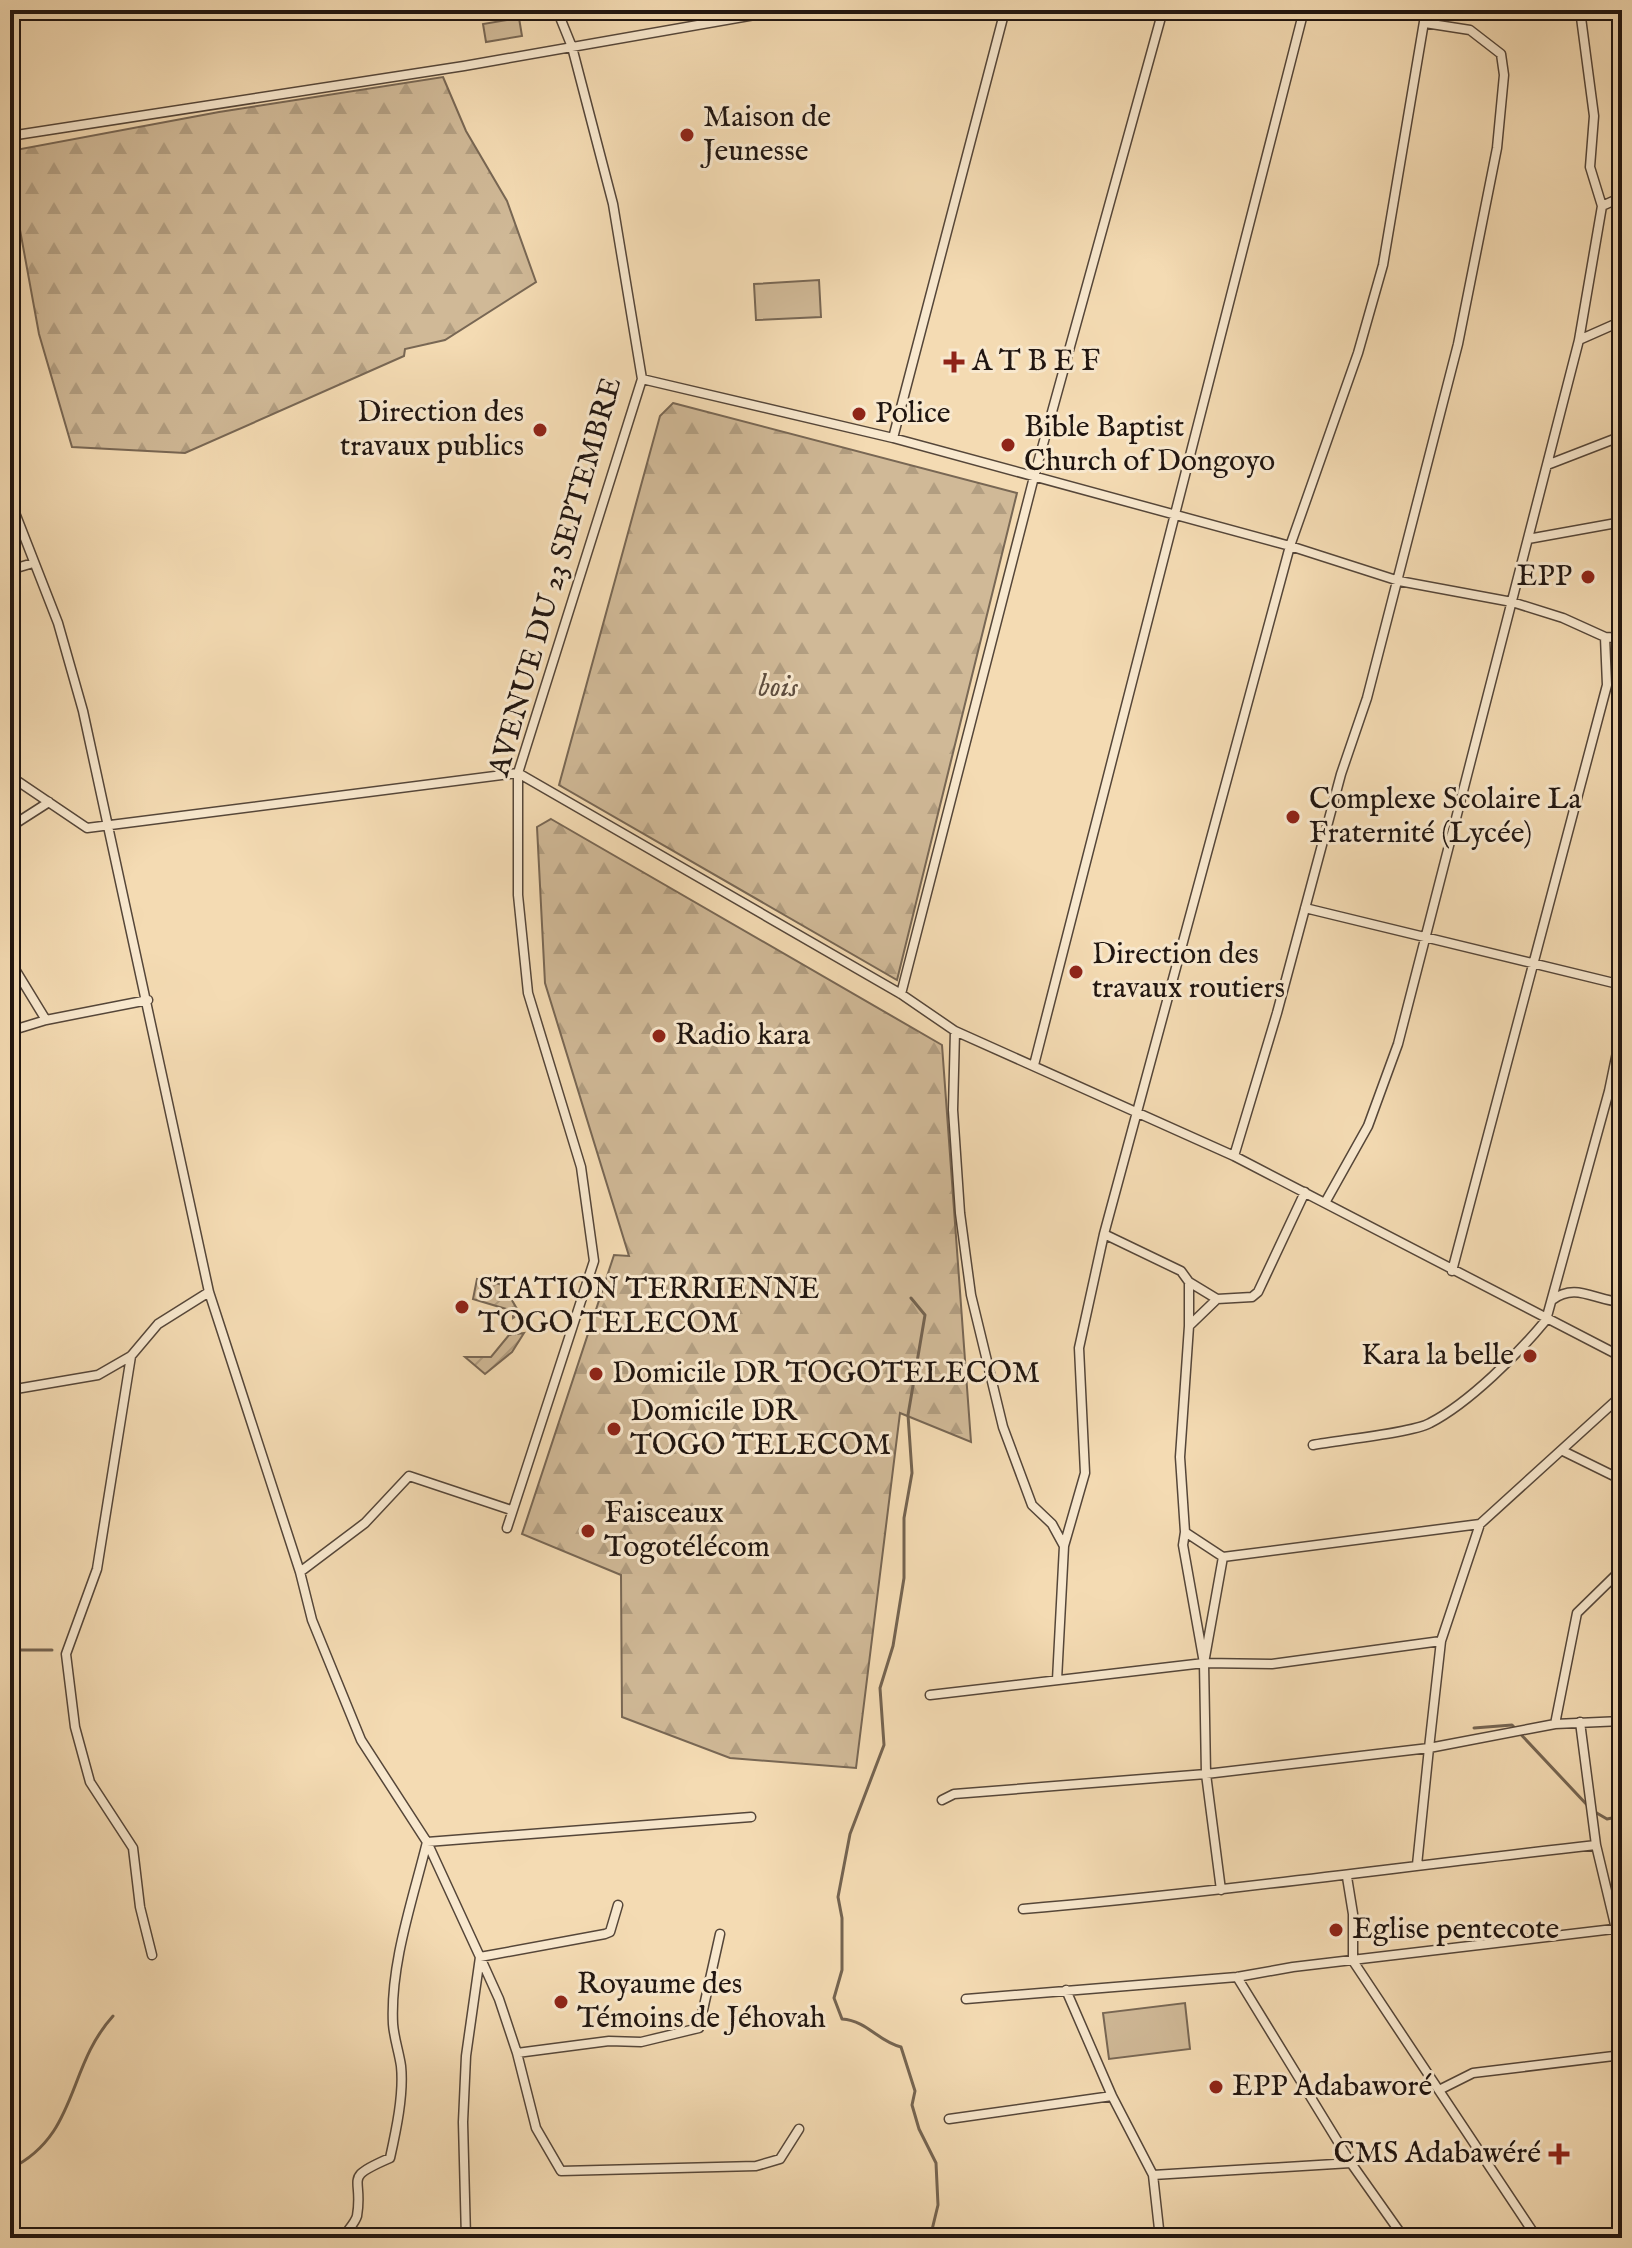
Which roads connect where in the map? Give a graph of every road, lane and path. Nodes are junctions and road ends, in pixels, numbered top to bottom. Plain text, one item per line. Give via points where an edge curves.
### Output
1 (557, 10) edge
2 (724, 10) edge
3 (783, 10) edge
4 (1005, 10) edge
5 (1163, 10) edge
6 (1304, 10) edge
7 (1426, 10) edge
8 (1580, 10) edge
9 (730, 20) junction
10 (1425, 23) junction
11 (572, 47) junction
12 (10, 136) edge
13 (1622, 197) edge
14 (1602, 206) junction
15 (1622, 321) edge
16 (1579, 340) junction
17 (642, 379) junction
18 (1622, 436) edge
19 (893, 438) junction
20 (1547, 465) junction
21 (1034, 477) junction
22 (10, 500) edge
23 (1172, 514) junction
24 (1622, 522) edge
25 (1528, 539) junction
26 (1290, 546) junction
27 (33, 563) junction
28 (10, 570) edge
29 (1399, 581) junction
30 (1512, 602) junction
31 (1605, 637) junction
32 (1622, 638) edge
33 (518, 773) junction
34 (10, 776) edge
35 (49, 802) junction
36 (10, 827) edge
37 (107, 827) junction
38 (1305, 908) junction
39 (1426, 937) junction
40 (10, 961) edge
41 (1533, 964) junction
42 (1622, 985) edge
43 (901, 994) junction
44 (148, 1000) junction
45 (46, 1020) junction
46 (1622, 1028) edge
47 (10, 1031) edge
48 (955, 1031) junction
49 (1034, 1065) junction
50 (1137, 1109) junction
51 (1234, 1156) junction
52 (1305, 1192) junction
53 (1326, 1201) junction
54 (1104, 1234) junction
55 (1452, 1271) junction
56 (1189, 1282) junction
57 (209, 1292) junction
58 (1217, 1299) junction
59 (1552, 1301) junction
60 (1622, 1302) edge
61 (1546, 1320) junction
62 (1189, 1326) junction
63 (131, 1356) junction
64 (1622, 1357) edge
65 (10, 1390) edge
66 (1622, 1395) edge
67 (1313, 1445) dead end
68 (1563, 1451) junction
69 (1622, 1480) edge
70 (511, 1510) junction
71 (1480, 1524) junction
72 (507, 1528) dead end
73 (1185, 1532) junction
74 (1064, 1546) junction
75 (1223, 1557) junction
76 (1621, 1571) edge
77 (300, 1572) junction
78 (1441, 1641) junction
79 (1204, 1663) junction
80 (1057, 1680) junction
81 (930, 1695) dead end
82 (1622, 1721) edge
83 (1580, 1722) junction
84 (1555, 1724) junction
85 (1429, 1748) junction
86 (1206, 1774) junction
87 (942, 1800) dead end
88 (751, 1817) dead end
89 (427, 1842) junction
90 (1596, 1845) junction
91 (1417, 1865) junction
92 (1347, 1877) junction
93 (1221, 1890) junction
94 (618, 1905) dead end
95 (1023, 1909) dead end
96 (1619, 1929) edge
97 (720, 1934) dead end
98 (152, 1955) dead end
99 (480, 1957) junction
100 (1353, 1961) junction
101 (1237, 1977) junction
102 (1622, 1982) edge
103 (1066, 1990) junction
104 (966, 1999) dead end
105 (517, 2053) junction
106 (1622, 2055) edge
107 (1439, 2090) junction
108 (1112, 2096) junction
109 (949, 2119) dead end
110 (799, 2129) dead end
111 (1351, 2163) junction
112 (1153, 2175) junction
113 (343, 2238) edge
114 (466, 2238) edge
115 (1160, 2238) edge
116 (1404, 2238) edge
117 (1537, 2238) edge

1 - 11 street, AVENUE DU 23 SEPTEMBRE
2 - 9 street
3 - 9 street
4 - 19 street
5 - 21 street
6 - 23 street
7 - 10 street
8 - 14 street via 1594,116 1590,167
9 - 11 street
10 - 26 street via 1383,265
10 - 29 street via 1470,30 1501,54 1504,75 1497,148 1461,330
11 - 12 street
11 - 17 street, AVENUE DU 23 SEPTEMBRE via 613,204
13 - 14 street
14 - 16 street
15 - 16 street
16 - 20 street
17 - 19 street
17 - 33 street, AVENUE DU 23 SEPTEMBRE
18 - 20 street
19 - 21 street
20 - 25 street
21 - 23 street
21 - 43 street
22 - 27 street
23 - 26 street
23 - 49 street
24 - 25 street
25 - 30 street
26 - 29 street
26 - 50 street
27 - 28 street
27 - 37 street via 58,623 83,711
29 - 30 street
29 - 38 street
30 - 31 street
30 - 39 street
31 - 32 street
31 - 41 street via 1607,685
33 - 37 street
33 - 43 street
33 - 70 street, AVENUE DU 23 SEPTEMBRE via 518,895 528,993 581,1167 594,1261
34 - 35 street
35 - 36 street
35 - 37 street via 87,828
37 - 44 street
38 - 39 street
38 - 51 street
39 - 41 street
39 - 53 street via 1398,1044 1368,1126
40 - 45 street
41 - 42 street
41 - 55 street
43 - 48 street
44 - 45 street
44 - 57 street
45 - 47 street
46 - 59 street
48 - 49 street
48 - 74 street via 953,1110 971,1295 1003,1427 1032,1505 1052,1524
49 - 50 street
50 - 51 street
50 - 54 street
51 - 52 street
52 - 53 street
52 - 58 street via 1258,1292
53 - 55 street
54 - 56 street via 1181,1271
54 - 74 street via 1079,1348 1085,1473
55 - 61 street
56 - 58 street
56 - 62 street
57 - 63 street via 158,1324
57 - 77 street
58 - 62 street
59 - 60 street via 1576,1290
59 - 61 street
61 - 64 street
61 - 67 street via 1488,1380 1429,1424
62 - 73 street via 1180,1457
63 - 65 street via 98,1375
63 - 98 street via 97,1569 66,1654 75,1727 90,1782 133,1848
66 - 68 street
68 - 69 street
68 - 71 street
70 - 72 street, AVENUE DU 23 SEPTEMBRE
70 - 77 street via 409,1476 365,1523
71 - 75 street
71 - 78 street
73 - 75 street
73 - 79 street
74 - 80 street
75 - 79 street
76 - 84 street via 1577,1613
77 - 89 street via 312,1620 361,1740
78 - 79 street via 1272,1664
78 - 85 street
79 - 80 street
79 - 86 street
80 - 81 street
82 - 83 street
83 - 84 street
83 - 90 street
84 - 85 street
85 - 86 street
85 - 91 street
86 - 87 street via 983,1791
86 - 93 street
88 - 89 street
89 - 99 street
89 - 113 street via 396,1986 393,2024 402,2069 390,2158 363,2170 355,2183 357,2218
90 - 91 street
90 - 96 street
91 - 92 street
92 - 93 street
92 - 100 street
93 - 95 street
94 - 99 street via 605,1934
96 - 100 street
96 - 102 street
97 - 105 street via 699,2028 641,2042
99 - 105 street
99 - 114 street via 466,2056
100 - 101 street
100 - 107 street
101 - 103 street
101 - 111 street
103 - 104 street
103 - 108 street
105 - 110 street via 536,2128 561,2171 756,2166 780,2159
106 - 107 street via 1473,2073
107 - 117 street
108 - 109 street
108 - 112 street
111 - 112 street
111 - 116 street
112 - 115 street

